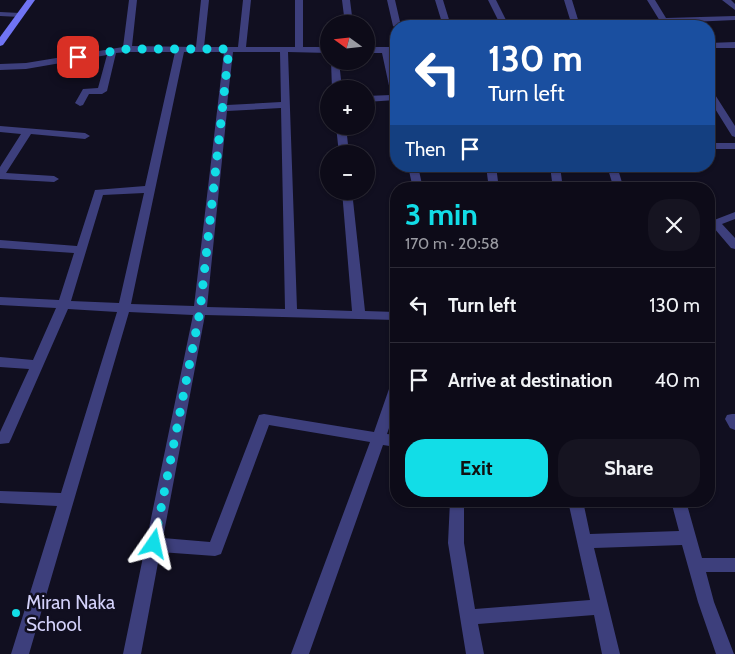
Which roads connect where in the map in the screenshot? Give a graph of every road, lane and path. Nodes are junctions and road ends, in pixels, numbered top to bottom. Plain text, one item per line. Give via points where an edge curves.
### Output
1 (31, 0) edge
2 (133, 0) edge
3 (205, 0) edge
4 (247, 0) edge
5 (299, 0) edge
6 (346, 0) edge
7 (391, 0) edge
8 (439, 0) edge
9 (492, 0) edge
10 (568, 0) edge
11 (651, 0) edge
12 (726, 0) edge
13 (735, 8) edge
14 (0, 14) edge
15 (20, 15) junction
16 (348, 15) edge
17 (735, 18) edge
18 (396, 20) edge
19 (445, 20) edge
20 (501, 20) edge
21 (574, 20) edge
22 (664, 20) edge
23 (712, 20) edge
24 (0, 43) edge
25 (735, 45) edge
26 (715, 46) edge
27 (127, 49) junction
28 (180, 49) junction
29 (200, 49) junction
30 (235, 49) junction
31 (284, 49) junction
32 (300, 50) junction
33 (320, 50) edge
34 (375, 50) edge
35 (386, 50) junction
36 (390, 50) edge
37 (112, 51) junction
38 (0, 67) edge
39 (390, 68) edge
40 (390, 96) edge
41 (375, 97) edge
42 (715, 102) edge
43 (80, 103) dead end
44 (286, 106) junction
45 (223, 108) junction
46 (0, 129) edge
47 (28, 131) junction
48 (735, 134) edge
49 (85, 136) dead end
50 (715, 146) edge
51 (735, 146) edge
52 (0, 175) edge
53 (54, 179) dead end
54 (150, 189) junction
55 (348, 200) edge
56 (735, 215) edge
57 (715, 224) edge
58 (715, 228) edge
59 (0, 244) edge
60 (735, 245) edge
61 (81, 250) junction
62 (0, 301) edge
63 (64, 304) junction
64 (124, 308) junction
65 (200, 311) junction
66 (291, 313) junction
67 (359, 315) junction
68 (390, 316) edge
69 (0, 362) edge
70 (36, 365) junction
71 (390, 405) edge
72 (735, 419) edge
73 (735, 424) edge
74 (0, 438) edge
75 (378, 438) junction
76 (390, 440) edge
77 (0, 497) edge
78 (66, 500) junction
79 (457, 507) edge
80 (576, 507) edge
81 (680, 507) edge
82 (688, 538) junction
83 (584, 541) junction
84 (154, 544) junction
85 (696, 565) junction
86 (735, 565) edge
87 (600, 607) junction
88 (469, 617) junction
89 (20, 654) edge
90 (132, 654) edge
91 (300, 654) edge
92 (475, 654) edge
93 (611, 654) edge
94 (725, 654) edge

1 - 15 street
2 - 27 street
3 - 29 street
4 - 30 street
5 - 32 street
6 - 16 street
7 - 18 street
8 - 19 street
9 - 20 street
10 - 21 street
11 - 22 street
12 - 13 street
14 - 15 street
15 - 24 street
17 - 23 street
25 - 26 street
27 - 28 street
27 - 37 street
28 - 29 street
28 - 54 street
29 - 30 street
30 - 31 street
30 - 45 street
31 - 32 street
31 - 44 street
32 - 33 street
34 - 35 street
35 - 36 street
35 - 39 street
37 - 38 street via 26,66
37 - 43 street via 102,92 86,91
40 - 41 street
42 - 48 street
44 - 45 street
44 - 66 street
45 - 65 street
46 - 47 street
47 - 49 street
47 - 52 street
50 - 51 street
52 - 53 street
54 - 61 street via 99,192
54 - 64 street
55 - 67 street
56 - 57 street
58 - 60 street
59 - 61 street
61 - 63 street
62 - 63 street
63 - 64 street
63 - 70 street
64 - 65 street
64 - 78 street
65 - 66 street
65 - 84 street
66 - 67 street
67 - 68 street
69 - 70 street
70 - 74 street via 4,439
71 - 75 street
72 - 73 street via 732,419
75 - 76 street
75 - 84 street via 264,419 216,549
75 - 91 street
77 - 78 street
78 - 89 street
79 - 88 street via 456,543
80 - 83 street
81 - 82 street
82 - 83 street
82 - 85 street
83 - 87 street
84 - 90 street
85 - 86 street
85 - 94 street
87 - 88 street
87 - 93 street
88 - 92 street

